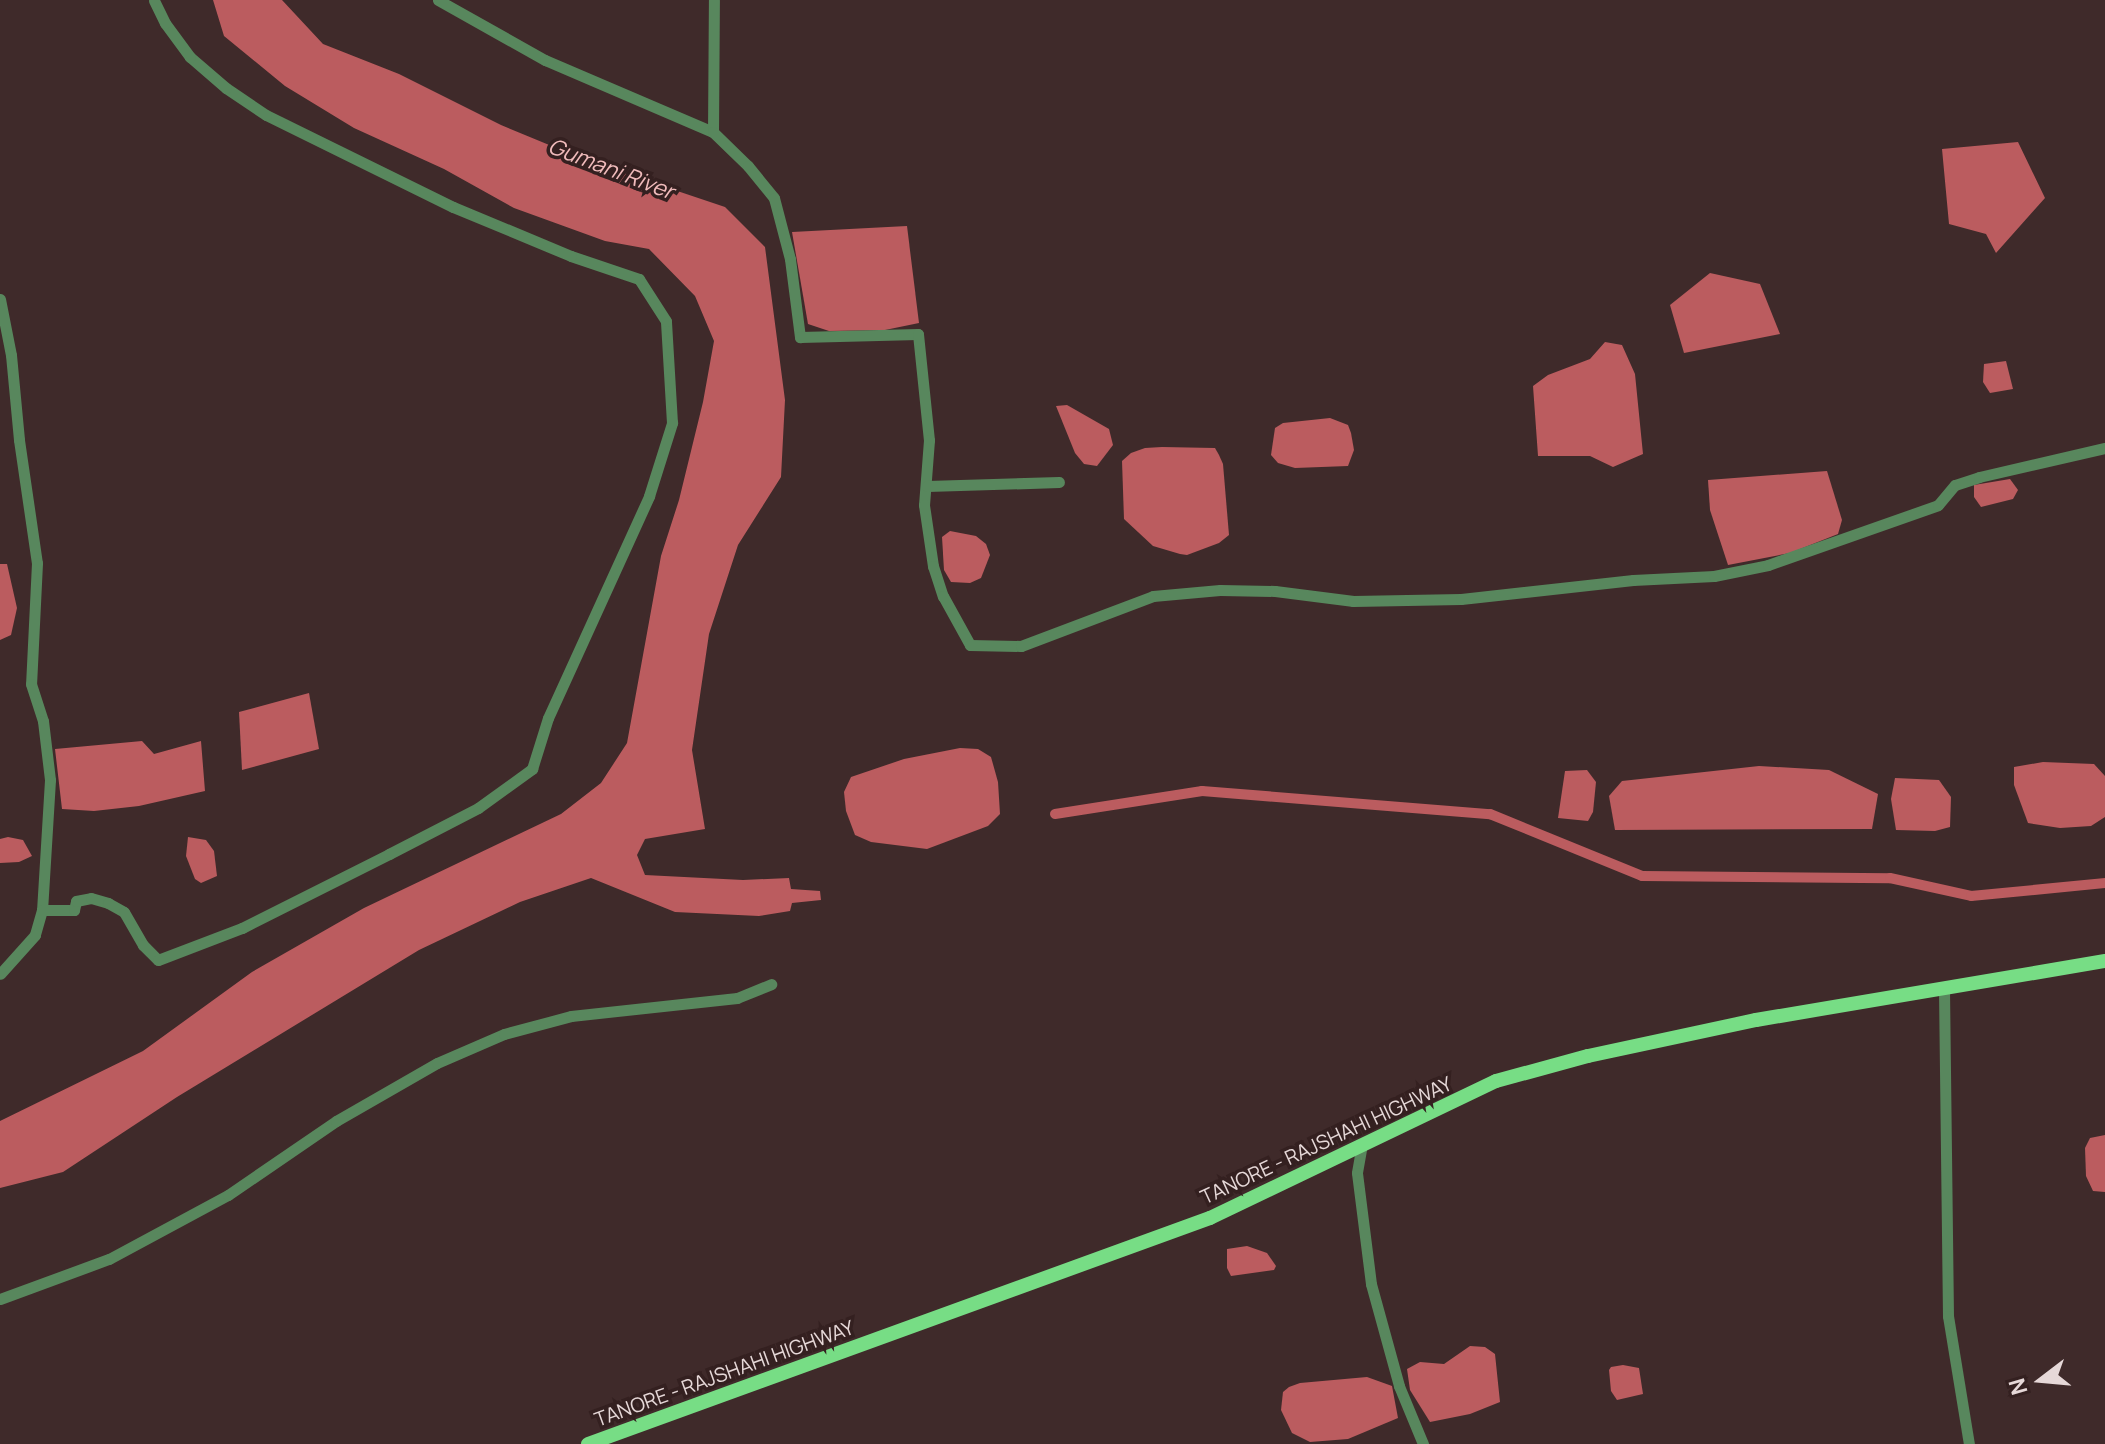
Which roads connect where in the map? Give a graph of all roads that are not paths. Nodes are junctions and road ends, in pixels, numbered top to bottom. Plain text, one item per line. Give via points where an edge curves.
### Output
1 (154, 0) edge
2 (438, 0) edge
3 (714, 0) edge
4 (713, 132) junction
5 (0, 299) edge
6 (2105, 448) edge
7 (1059, 482) dead end
8 (927, 486) junction
9 (42, 910) junction
10 (2105, 961) edge
11 (0, 974) edge
12 (771, 984) dead end
13 (1944, 989) junction
14 (1362, 1144) junction
15 (0, 1299) edge
16 (588, 1444) edge
17 (1423, 1444) edge
18 (1969, 1444) edge

1 - 9 street via 190,57 266,115 453,207 639,279 666,321 672,423 649,496 548,718 532,769 478,808 389,854 242,928 158,960 124,912 108,903 91,898 76,901 74,910
2 - 4 street via 545,60
3 - 4 street
4 - 8 street via 774,198 790,259 800,337 918,334 929,440
5 - 9 street via 37,563 31,684 43,721 50,780
6 - 8 street via 1979,477 1955,485 1938,505 1768,565 1714,576 1461,599 1353,601 1220,590 1153,596 1021,646 970,645 933,566 924,505
7 - 8 street
9 - 11 street via 35,935
10 - 13 main road, TANORE - RAJSHAHI HIGHWAY
12 - 15 street via 737,998 571,1016 504,1034 437,1063 336,1121 228,1195 122,1252
13 - 14 main road, TANORE - RAJSHAHI HIGHWAY via 1756,1020 1588,1056 1496,1081
13 - 18 street via 1948,1316
14 - 16 main road, TANORE - RAJSHAHI HIGHWAY via 1210,1218
14 - 17 street via 1357,1173 1371,1284 1399,1386

